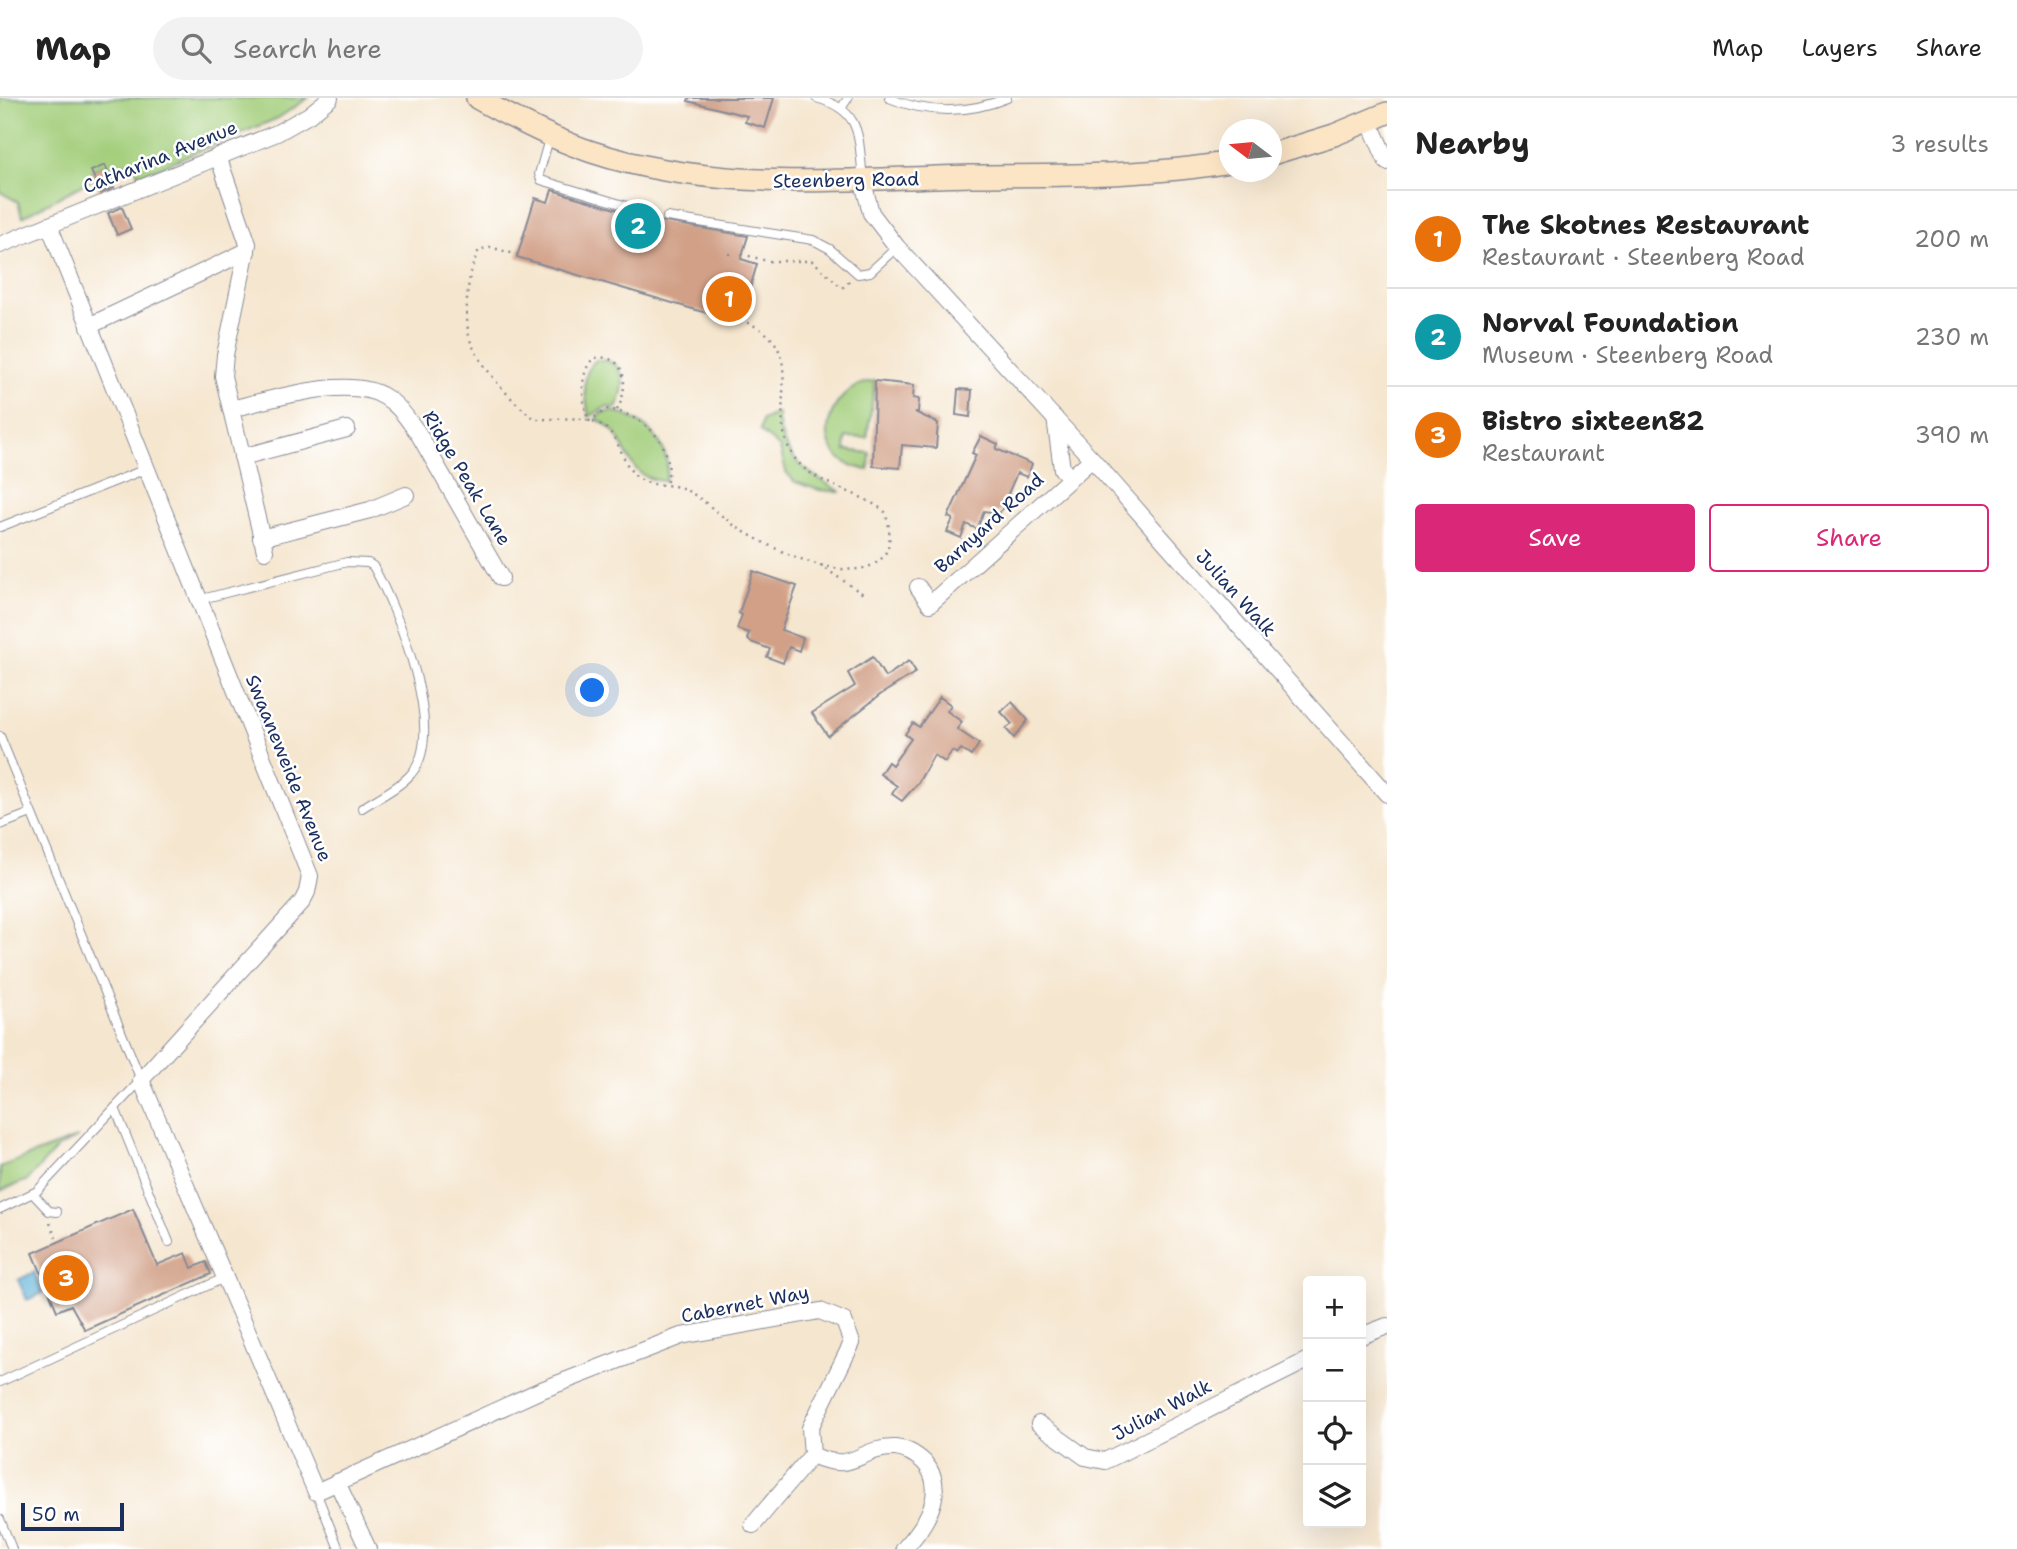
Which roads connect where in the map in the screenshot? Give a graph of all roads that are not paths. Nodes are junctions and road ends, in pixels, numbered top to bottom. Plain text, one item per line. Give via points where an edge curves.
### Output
1 (330, 98) edge
2 (477, 98) edge
3 (816, 98) edge
4 (848, 98) edge
5 (889, 98) edge
6 (1007, 98) edge
7 (842, 107) junction
8 (1378, 117) edge
9 (550, 136) junction
10 (1282, 151) edge
11 (218, 156) junction
12 (1387, 162) edge
13 (1219, 163) edge
14 (863, 182) junction
15 (650, 213) dead end
16 (667, 217) dead end
17 (49, 225) junction
18 (0, 245) edge
19 (897, 247) junction
20 (247, 251) junction
21 (89, 326) junction
22 (230, 409) junction
23 (1055, 418) junction
24 (347, 429) dead end
25 (243, 457) junction
26 (1092, 459) junction
27 (146, 469) junction
28 (1070, 477) junction
29 (406, 495) dead end
30 (0, 527) edge
31 (501, 578) dead end
32 (918, 587) dead end
33 (198, 600) junction
34 (0, 736) edge
35 (1387, 794) edge
36 (362, 808) dead end
37 (31, 813) junction
38 (0, 825) edge
39 (141, 1080) junction
40 (115, 1108) junction
41 (33, 1195) junction
42 (0, 1209) edge
43 (53, 1212) road end
44 (169, 1242) dead end
45 (224, 1278) junction
46 (1387, 1326) edge
47 (1366, 1334) edge
48 (1303, 1362) edge
49 (0, 1382) edge
50 (1039, 1424) dead end
51 (812, 1455) junction
52 (337, 1482) junction
53 (316, 1492) junction
54 (0, 1519) edge
55 (753, 1525) dead end
56 (12, 1549) edge
57 (339, 1549) edge
58 (368, 1549) edge
59 (904, 1549) edge

1 - 11 street, Catharina Avenue via 296,124
2 - 9 main road, Steenberg Road
3 - 7 lane
4 - 7 lane
5 - 6 lane via 939,110 982,107
7 - 14 lane via 853,119
8 - 10 main road
8 - 12 street
9 - 14 main road, Steenberg Road via 592,152 686,173 778,182
9 - 15 lane via 541,180
11 - 17 street, Catharina Avenue
11 - 20 street via 246,232
13 - 14 main road, Steenberg Road via 1143,171
14 - 19 street, Julian Walk via 872,212
16 - 19 lane via 813,240 858,274 870,272
17 - 18 street, Catharina Avenue
17 - 21 street, Swaaneweide Avenue
19 - 23 street, Julian Walk
20 - 21 street
20 - 22 street via 224,364
21 - 27 street, Swaaneweide Avenue
22 - 25 street
22 - 31 street, Ridge Peak Lane via 349,387 384,395 418,433
23 - 26 street, Julian Walk
23 - 28 street via 1062,469
24 - 25 street
25 - 29 street via 263,544
26 - 28 street, Barnyard Road
26 - 35 street, Julian Walk
27 - 30 lane
27 - 33 street, Swaaneweide Avenue
28 - 32 street, Barnyard Road via 930,604
33 - 36 lane via 347,562 373,566 409,653 425,714 426,739 410,776
33 - 39 street, Swaaneweide Avenue via 309,883 302,902
34 - 37 lane
37 - 38 lane
37 - 39 lane
39 - 40 lane, Swaaneweide Avenue
39 - 45 street
40 - 41 lane, Swaaneweide Avenue
40 - 44 lane
41 - 42 lane, Swaaneweide Avenue
41 - 43 lane
45 - 49 lane
45 - 53 street
46 - 47 street
48 - 50 street, Julian Walk via 1105,1461 1085,1457
51 - 52 street, Cabernet Way via 810,1428 852,1343 844,1321 820,1311 671,1340 539,1391
51 - 55 street
51 - 59 street via 845,1464 892,1448 915,1454 931,1471 935,1494 923,1524
52 - 53 street, Cabernet Way
52 - 58 street
53 - 57 lane
54 - 56 lane

